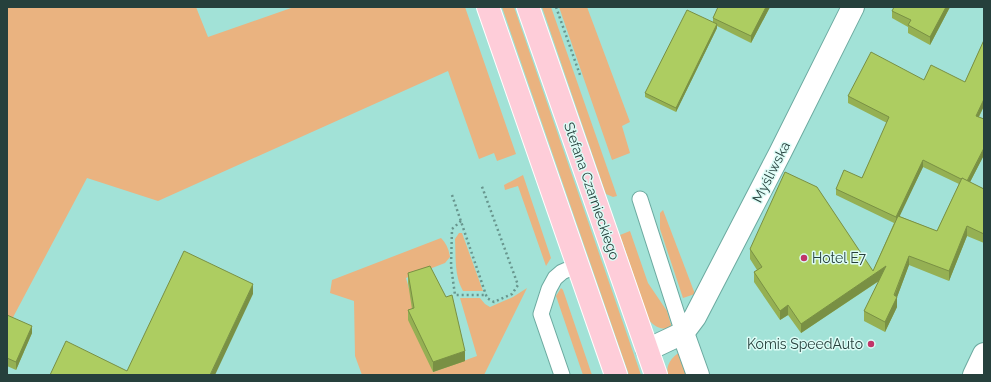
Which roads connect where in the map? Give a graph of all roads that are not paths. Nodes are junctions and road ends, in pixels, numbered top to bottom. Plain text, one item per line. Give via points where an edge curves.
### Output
1 (488, 7) edge
2 (528, 7) edge
3 (853, 7) edge
4 (640, 199) dead end
5 (578, 265) junction
6 (683, 333) junction
7 (647, 350) junction
8 (984, 354) edge
9 (562, 375) edge
10 (616, 375) edge
11 (656, 375) edge
12 (698, 375) edge
13 (974, 375) edge

1 - 5 main road
2 - 7 main road, Stefana Czarnieckiego
3 - 6 street, Myśliwska via 770,174 695,316
4 - 6 lane
5 - 9 lane via 555,278 541,314
5 - 10 main road
6 - 7 street
6 - 12 street
7 - 11 main road, Stefana Czarnieckiego
8 - 13 street

